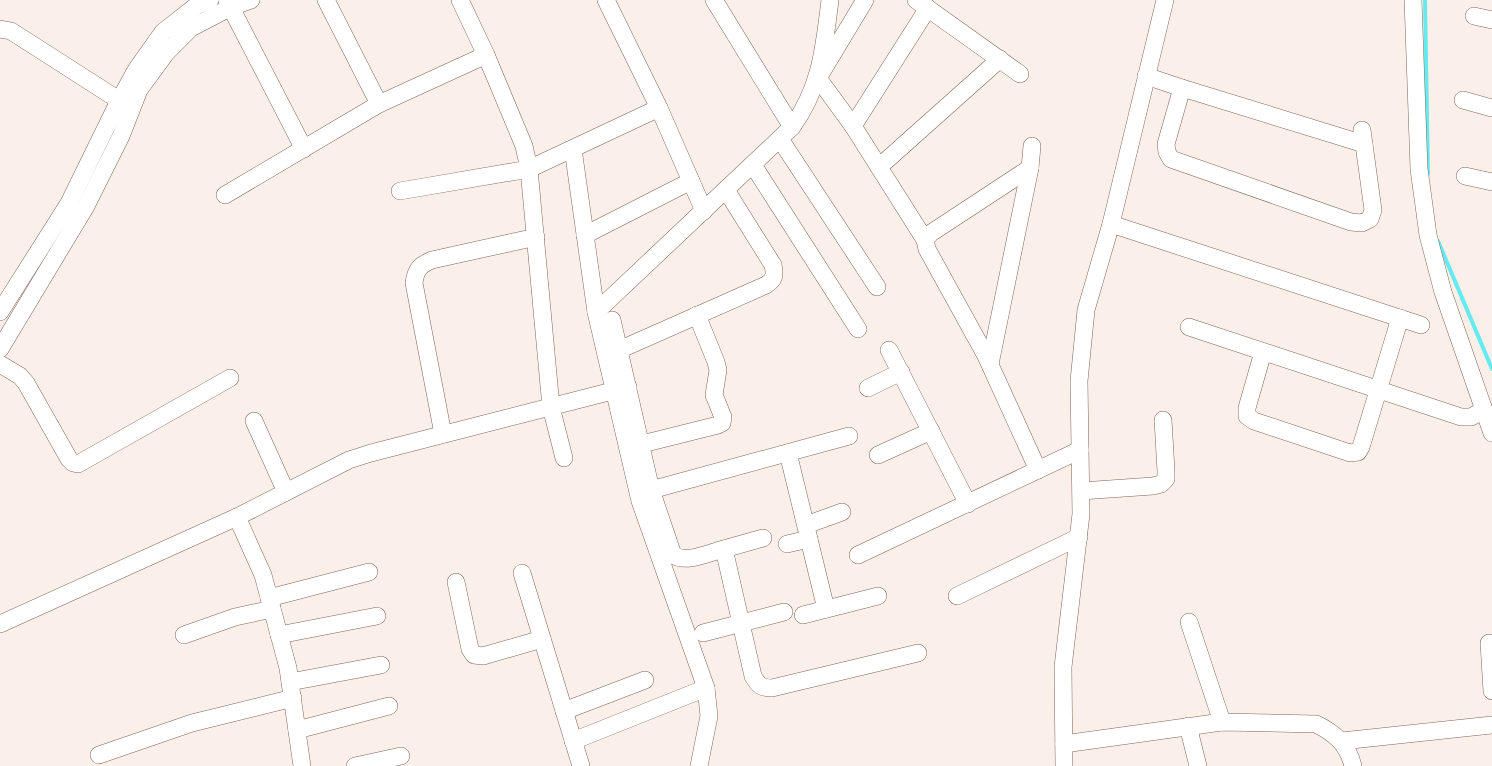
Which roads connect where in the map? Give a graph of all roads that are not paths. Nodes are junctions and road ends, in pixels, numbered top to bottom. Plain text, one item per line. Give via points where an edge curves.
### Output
1 (210, 0) edge
2 (251, 0) edge
3 (326, 0) edge
4 (460, 0) edge
5 (606, 0) edge
6 (714, 0) edge
7 (830, 0) edge
8 (865, 0) edge
9 (1165, 0) edge
10 (1413, 0) edge
11 (229, 4) edge
12 (922, 4) edge
13 (1474, 16) dead end
14 (1492, 20) edge
15 (0, 29) edge
16 (486, 55) junction
17 (1000, 59) junction
18 (1020, 74) dead end
19 (1146, 76) junction
20 (818, 78) junction
21 (1182, 88) junction
22 (1463, 100) dead end
23 (379, 104) junction
24 (125, 105) junction
25 (659, 108) junction
26 (1492, 108) edge
27 (853, 126) junction
28 (786, 133) junction
29 (1032, 146) dead end
30 (304, 148) junction
31 (573, 149) junction
32 (752, 165) junction
33 (879, 167) junction
34 (1030, 168) junction
35 (529, 169) junction
36 (1465, 176) dead end
37 (691, 181) junction
38 (1492, 182) edge
39 (726, 190) junction
40 (400, 191) dead end
41 (225, 195) dead end
42 (704, 211) junction
43 (1111, 224) junction
44 (585, 235) junction
45 (536, 237) junction
46 (925, 240) junction
47 (877, 287) dead end
48 (0, 312) edge
49 (596, 312) junction
50 (697, 315) junction
51 (1400, 318) junction
52 (612, 320) dead end
53 (1421, 325) dead end
54 (1189, 327) dead end
55 (858, 329) dead end
56 (0, 349) edge
57 (618, 350) junction
58 (889, 350) dead end
59 (1263, 352) junction
60 (0, 364) edge
61 (990, 364) junction
62 (901, 372) junction
63 (230, 378) dead end
64 (868, 388) dead end
65 (621, 389) junction
66 (1377, 390) junction
67 (551, 407) junction
68 (1484, 410) junction
69 (1163, 420) dead end
70 (254, 421) dead end
71 (931, 431) junction
72 (1492, 433) edge
73 (442, 434) junction
74 (849, 436) dead end
75 (642, 444) junction
76 (1080, 450) junction
77 (788, 453) junction
78 (878, 455) dead end
79 (564, 458) dead end
80 (1038, 470) junction
81 (651, 490) junction
82 (1081, 491) junction
83 (286, 492) junction
84 (968, 504) junction
85 (842, 512) dead end
86 (237, 517) junction
87 (807, 532) junction
88 (1079, 537) junction
89 (764, 538) dead end
90 (787, 544) dead end
91 (724, 549) junction
92 (858, 555) dead end
93 (369, 572) dead end
94 (522, 573) dead end
95 (456, 582) dead end
96 (878, 596) dead end
97 (957, 596) dead end
98 (270, 603) junction
99 (826, 609) junction
100 (784, 612) dead end
101 (803, 615) dead end
102 (377, 616) dead end
103 (1189, 622) dead end
104 (741, 623) junction
105 (0, 624) edge
106 (703, 633) dead end
107 (184, 635) dead end
108 (279, 635) junction
109 (542, 639) junction
110 (1489, 644) dead end
111 (918, 653) dead end
112 (381, 665) dead end
113 (644, 680) dead end
114 (706, 688) junction
115 (291, 690) junction
116 (1492, 691) edge
117 (389, 706) dead end
118 (564, 711) junction
119 (1222, 722) junction
120 (1492, 725) edge
121 (1188, 726) junction
122 (297, 730) junction
123 (573, 741) junction
124 (1342, 741) junction
125 (1064, 744) junction
126 (99, 755) dead end
127 (401, 756) dead end
128 (302, 766) edge
129 (355, 766) edge
130 (581, 766) edge
131 (699, 766) edge
132 (1064, 766) edge
133 (1198, 766) edge
134 (1353, 766) edge

1 - 24 street via 196,6 163,32 136,70
2 - 11 street
3 - 23 street
4 - 16 street
5 - 25 street
6 - 28 street
7 - 20 street
8 - 20 street
9 - 19 street
10 - 68 street via 1419,169 1426,221 1443,292
11 - 24 street via 191,28 166,52 140,90
11 - 30 street
12 - 17 street
12 - 27 street
13 - 14 street
15 - 24 street via 11,31
16 - 23 street
16 - 35 street via 524,146
17 - 18 street
17 - 33 street
19 - 21 street
19 - 43 street
20 - 27 street
20 - 28 street via 803,112
21 - 21 street via 1166,144 1171,158 1336,216 1362,223 1370,219 1373,210 1363,137
22 - 26 street
23 - 30 street
24 - 48 street via 69,202
24 - 56 street via 121,136 86,206
25 - 31 street
25 - 37 street
27 - 33 street
28 - 32 street
28 - 47 street
29 - 34 street
30 - 41 street
31 - 35 street
31 - 44 street
32 - 39 street
32 - 55 street
33 - 46 street
34 - 46 street via 931,233
34 - 61 street
35 - 40 street
35 - 45 street
36 - 38 street
37 - 42 street
37 - 44 street
39 - 42 street
39 - 50 street via 773,265 775,274 773,281 766,285
42 - 49 street
43 - 51 street
43 - 76 street via 1085,317 1079,381
44 - 49 street
45 - 67 street
45 - 73 street via 432,260 422,264 415,271 414,283
46 - 61 street via 927,249
49 - 65 street
50 - 57 street
50 - 75 street via 718,370 714,395 723,417 722,423
51 - 53 street
51 - 66 street
52 - 57 street
54 - 59 street
57 - 65 street
58 - 62 street
59 - 66 street
59 - 66 street via 1247,408 1248,416 1254,421 1350,453 1358,452
60 - 63 street via 20,376 26,383 69,460 78,464
61 - 80 street
62 - 64 street
62 - 71 street
65 - 67 street
65 - 75 street
65 - 114 street via 640,501
66 - 68 street via 1461,417 1470,417
67 - 73 street
67 - 79 street
68 - 72 street
69 - 82 street via 1166,479 1161,484
70 - 83 street
71 - 78 street
71 - 84 street
73 - 83 street via 349,460
74 - 77 street
75 - 81 street
76 - 80 street
76 - 82 street
77 - 81 street
77 - 87 street
80 - 84 street
81 - 91 street via 673,555 686,559
82 - 88 street
83 - 86 street
84 - 92 street
85 - 87 street
86 - 98 street via 262,575
86 - 105 street
87 - 90 street
87 - 99 street
88 - 97 street
88 - 125 street via 1063,667
89 - 91 street
91 - 104 street
93 - 98 street
94 - 109 street
95 - 109 street via 470,648 474,655 483,656
96 - 99 street
98 - 107 street
98 - 108 street
99 - 101 street
100 - 104 street
102 - 108 street
103 - 119 street
104 - 106 street
104 - 111 street via 752,676 758,685 764,688
108 - 115 street
109 - 118 street
110 - 116 street
112 - 115 street
113 - 118 street
114 - 123 street
114 - 131 street via 709,716
115 - 122 street
115 - 126 street
117 - 122 street
118 - 123 street
119 - 121 street
119 - 124 street via 1316,724
120 - 124 street
121 - 125 street
121 - 133 street
122 - 128 street
123 - 130 street
124 - 134 street
125 - 132 street
127 - 129 street

